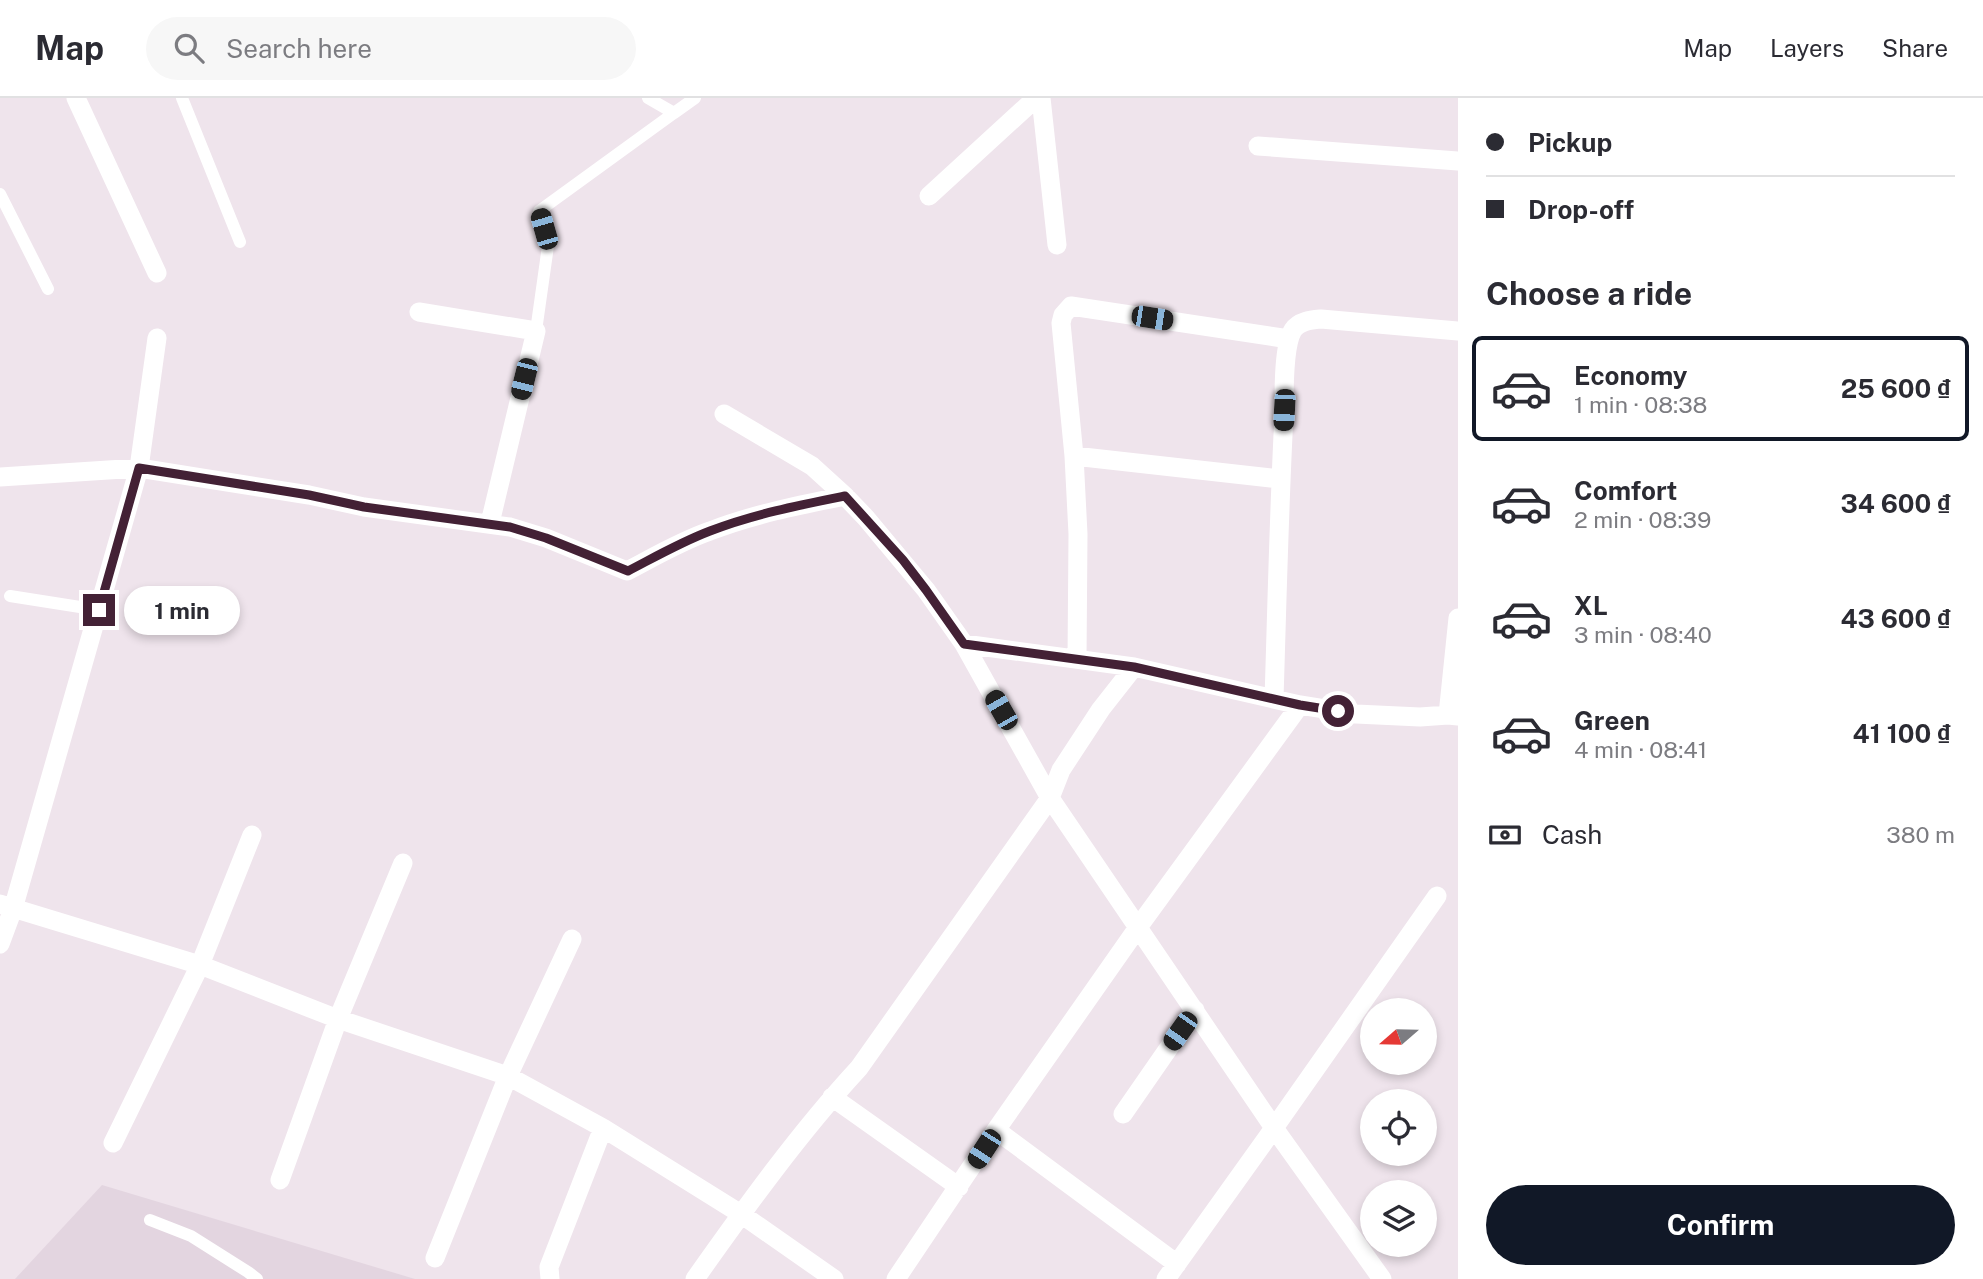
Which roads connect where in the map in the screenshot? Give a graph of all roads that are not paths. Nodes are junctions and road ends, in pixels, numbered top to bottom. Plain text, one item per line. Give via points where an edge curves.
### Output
1 (75, 98) edge
2 (182, 98) edge
3 (648, 98) edge
4 (695, 98) edge
5 (1035, 98) edge
6 (1041, 98) edge
7 (674, 113) junction
8 (1258, 146) dead end
9 (1458, 161) edge
10 (0, 194) edge
11 (929, 196) dead end
12 (240, 242) dead end
13 (1057, 245) dead end
14 (157, 273) dead end
15 (48, 289) dead end
16 (419, 312) dead end
17 (536, 331) junction
18 (1458, 331) edge
19 (157, 338) dead end
20 (1289, 339) junction
21 (724, 414) dead end
22 (1074, 456) junction
23 (139, 468) junction
24 (0, 477) edge
25 (1280, 479) junction
26 (845, 496) junction
27 (490, 523) junction
28 (10, 596) dead end
29 (99, 610) junction
30 (1458, 618) edge
31 (964, 644) junction
32 (1077, 659) junction
33 (1134, 667) junction
34 (1275, 699) junction
35 (1300, 705) junction
36 (1453, 715) edge
37 (1050, 798) junction
38 (252, 835) dead end
39 (403, 863) dead end
40 (1437, 896) dead end
41 (6, 906) edge
42 (1139, 926) junction
43 (572, 939) dead end
44 (0, 944) edge
45 (200, 965) junction
46 (1195, 1010) junction
47 (338, 1019) junction
48 (508, 1076) junction
49 (832, 1097) junction
50 (1123, 1114) dead end
51 (603, 1128) junction
52 (1274, 1128) junction
53 (996, 1130) junction
54 (113, 1143) dead end
55 (280, 1180) dead end
56 (959, 1187) junction
57 (741, 1214) junction
58 (150, 1220) dead end
59 (435, 1258) dead end
60 (1171, 1272) edge
61 (257, 1279) edge
62 (550, 1279) edge
63 (695, 1279) edge
64 (834, 1279) edge
65 (896, 1279) edge
66 (1382, 1279) edge

1 - 14 street
2 - 12 lane
3 - 7 lane
4 - 7 lane
5 - 11 street
6 - 13 street
7 - 17 lane via 538,211 548,246
8 - 9 street
10 - 15 lane
16 - 17 street
17 - 27 street
18 - 20 street via 1321,319 1301,323
19 - 23 street
20 - 22 street via 1071,306 1061,323
20 - 25 street
21 - 26 street via 811,466
22 - 25 street
22 - 32 street
23 - 24 street
23 - 27 street via 364,507
23 - 29 street
25 - 34 street
26 - 27 street via 736,522 628,571 546,538
26 - 31 street via 911,570
28 - 29 lane
29 - 41 street
30 - 36 street
31 - 32 street
31 - 37 street
32 - 33 street
33 - 34 street
33 - 37 street via 1061,770
34 - 35 street
35 - 36 street via 1356,714
35 - 42 street
37 - 42 street
37 - 49 street via 859,1068
38 - 45 street
39 - 47 street
40 - 52 street
41 - 44 street
41 - 45 street
42 - 46 street
42 - 53 street
43 - 48 street
45 - 47 street
45 - 54 street
46 - 50 street
46 - 52 street
47 - 48 street
47 - 55 street
48 - 51 street
48 - 59 street
49 - 56 street
49 - 57 street
51 - 57 street
51 - 62 street via 553,1254
52 - 60 street
52 - 66 street
53 - 56 street
53 - 60 street
56 - 65 street
57 - 63 street
57 - 64 street
58 - 61 lane via 191,1236

